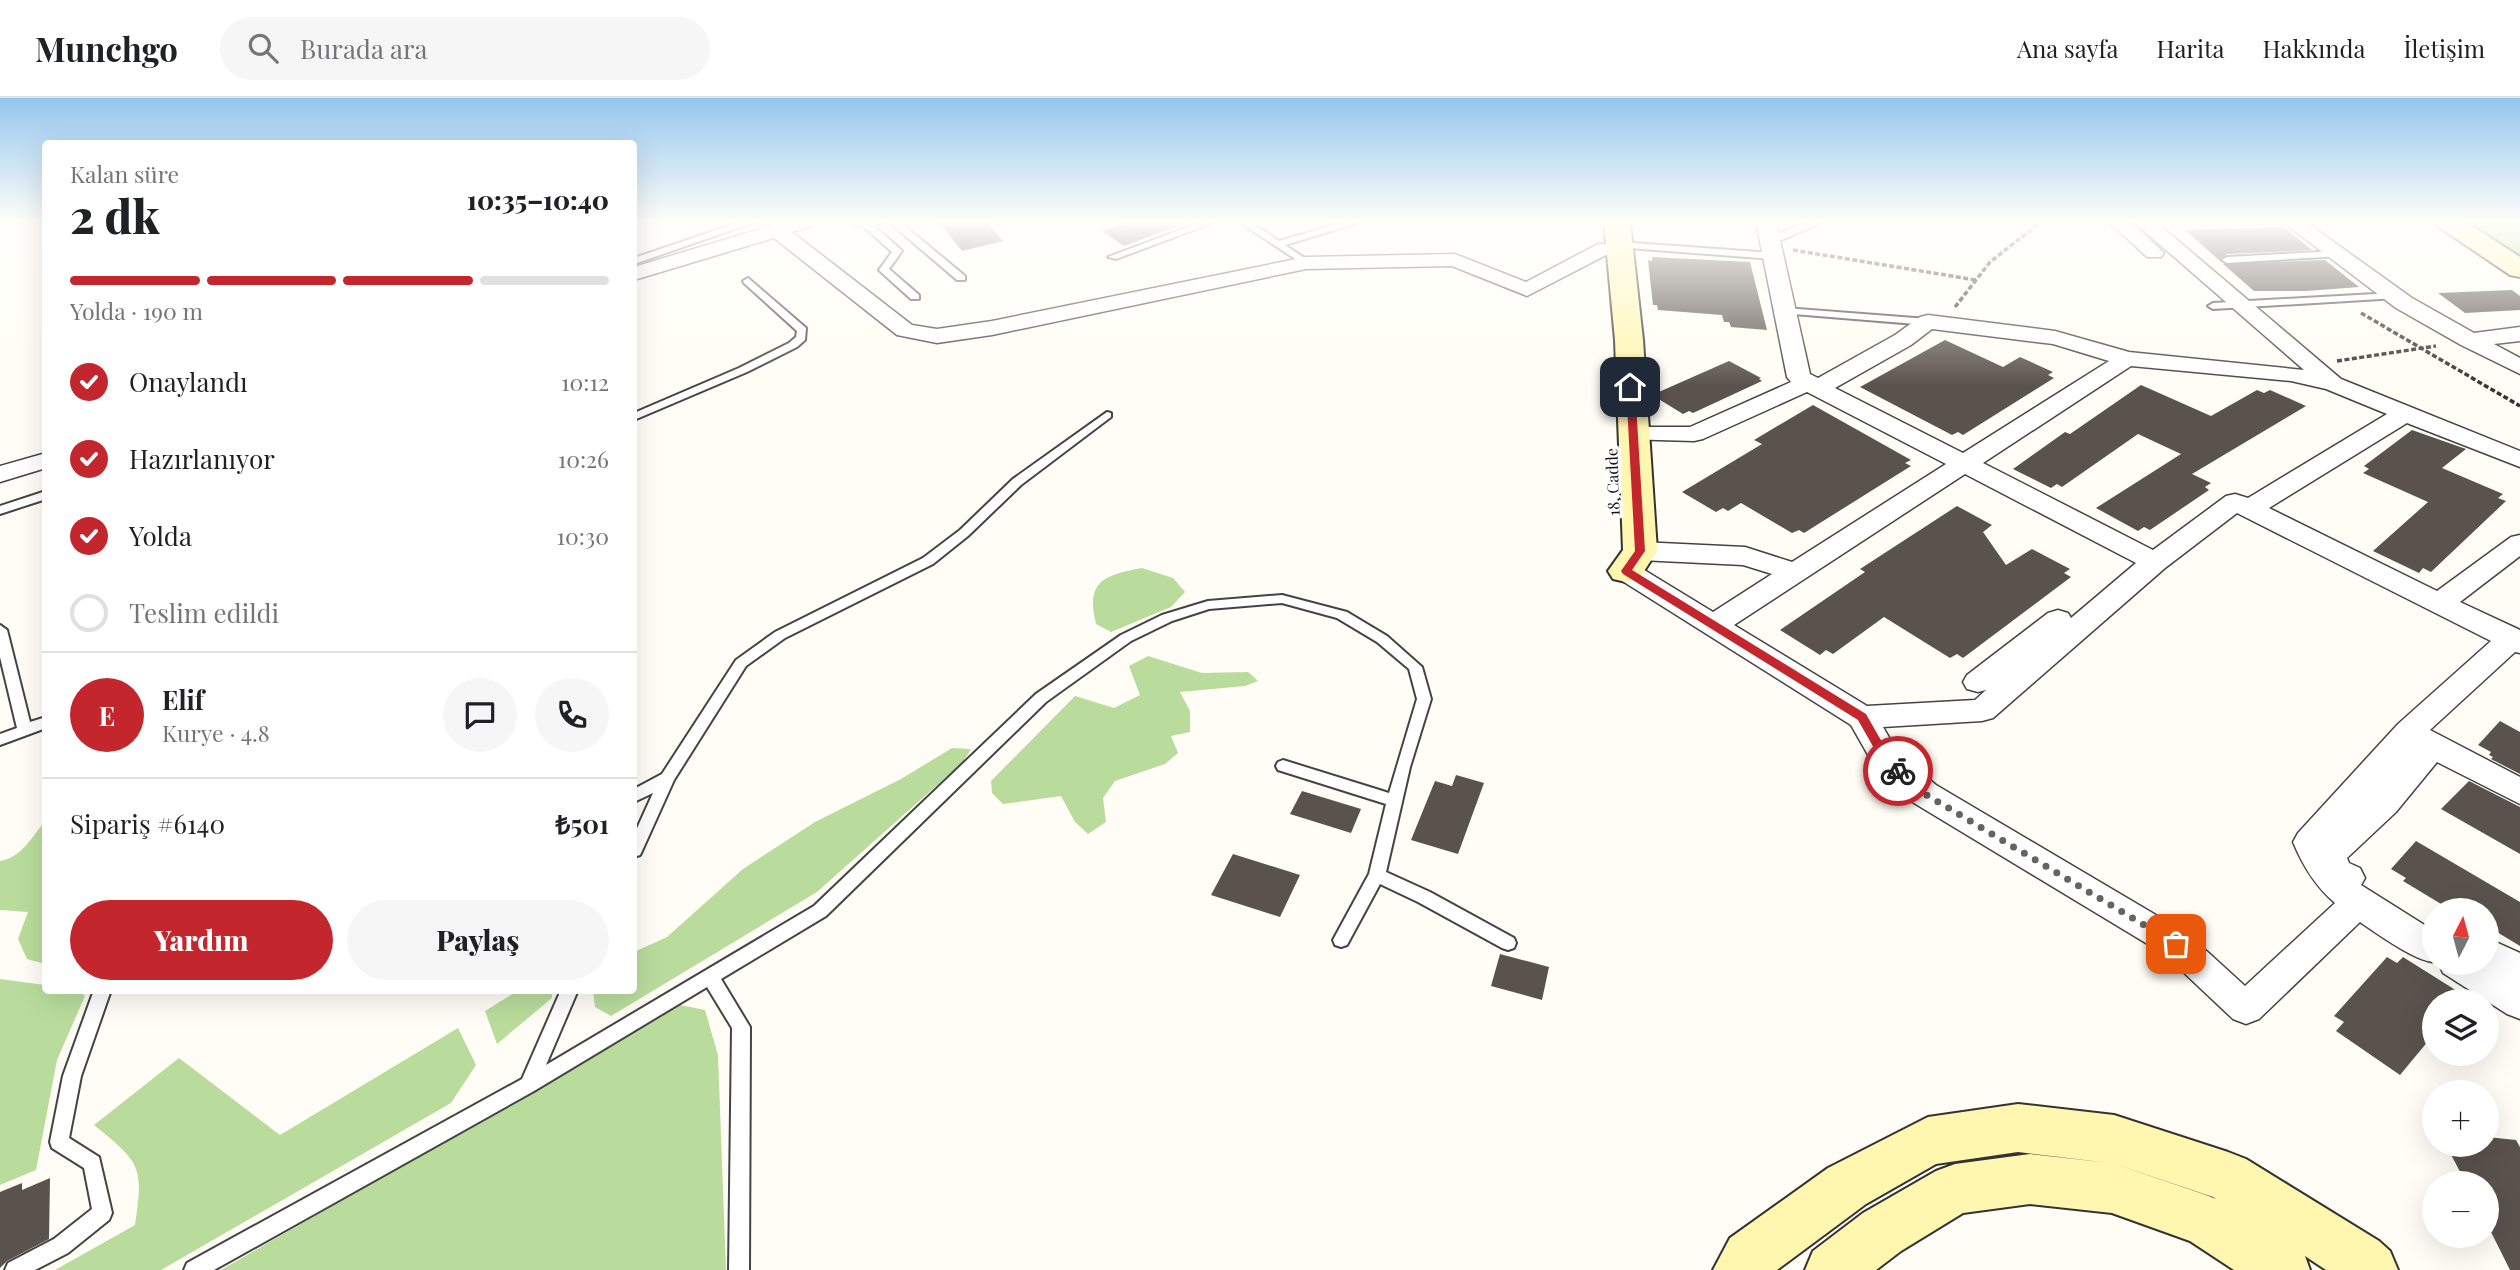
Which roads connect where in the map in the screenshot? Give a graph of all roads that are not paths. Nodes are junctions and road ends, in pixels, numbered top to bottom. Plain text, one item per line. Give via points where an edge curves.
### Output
1 (836, 277) edge
2 (892, 277) edge
3 (1240, 277) edge
4 (1495, 277) edge
5 (1548, 277) edge
6 (1612, 277) edge
7 (1619, 277) edge
8 (1778, 277) edge
9 (2180, 277) edge
10 (2207, 277) edge
11 (2367, 277) edge
12 (748, 281) dead end
13 (915, 296) dead end
14 (2393, 296) junction
15 (2239, 304) junction
16 (2213, 306) junction
17 (1785, 311) junction
18 (1936, 323) junction
19 (2520, 334) edge
20 (2469, 340) junction
21 (2127, 359) junction
22 (2520, 368) edge
23 (2291, 374) junction
24 (2334, 384) junction
25 (1813, 385) junction
26 (2406, 413) junction
27 (1107, 415) dead end
28 (637, 416) edge
29 (1632, 434) junction
30 (2520, 460) edge
31 (42, 461) edge
32 (1962, 463) junction
33 (0, 474) edge
34 (42, 496) edge
35 (2249, 509) junction
36 (0, 510) edge
37 (2520, 543) edge
38 (2148, 559) junction
39 (1633, 561) junction
40 (1794, 572) junction
41 (2439, 603) junction
42 (1715, 624) junction
43 (0, 629) edge
44 (2516, 641) edge
45 (1978, 682) dead end
46 (1862, 717) junction
47 (42, 724) edge
48 (25, 730) junction
49 (2421, 739) junction
50 (0, 740) edge
51 (1283, 766) dead end
52 (667, 778) junction
53 (2520, 792) edge
54 (637, 794) edge
55 (1395, 801) junction
56 (637, 844) edge
57 (1377, 875) junction
58 (2359, 902) junction
59 (2422, 919) edge
60 (1341, 940) dead end
61 (2422, 941) edge
62 (1508, 943) dead end
63 (2499, 960) edge
64 (2520, 971) edge
65 (2476, 975) edge
66 (710, 976) junction
67 (102, 994) edge
68 (568, 994) edge
69 (2520, 1003) edge
70 (528, 1085) junction
71 (15, 1270) edge
72 (194, 1270) edge
73 (739, 1270) edge
74 (1740, 1270) edge
75 (1832, 1270) edge
76 (2283, 1270) edge
77 (2371, 1270) edge

1 - 3 street via 905,330 937,335 992,328
2 - 13 lane
4 - 5 street via 1527,290
6 - 39 street, 18. Cadde via 1614,529
7 - 29 street, 18. Cadde via 1629,340
8 - 17 street
9 - 16 street
10 - 15 street
11 - 14 street
12 - 28 lane via 802,330 801,338 743,370
14 - 15 lane
14 - 20 street
15 - 16 lane
15 - 24 street
16 - 23 street
17 - 18 lane
17 - 25 street via 1799,377
18 - 21 street via 2055,338
18 - 25 street
19 - 20 street
20 - 22 street
21 - 23 street
21 - 32 street
23 - 24 street
24 - 26 street
25 - 29 street via 1694,434
25 - 32 street
26 - 30 street
26 - 35 street
27 - 52 lane via 1017,482 928,561 780,635 741,663
29 - 39 street, 18. Cadde
31 - 33 street
32 - 38 street
32 - 40 street
34 - 36 lane
35 - 38 street via 2235,502
35 - 41 street
37 - 41 street
38 - 45 street
38 - 46 street via 1982,710
39 - 40 street via 1745,556
39 - 42 street
40 - 42 street
41 - 44 street
42 - 46 street
43 - 48 lane
44 - 49 street
46 - 58 street via 1887,761 1925,794 2176,944 2246,1008
47 - 48 lane
48 - 50 lane
49 - 53 street
49 - 58 street via 2310,842 2313,856 2327,876
49 - 59 street via 2385,803 2329,855 2336,872
51 - 55 lane
52 - 54 lane
52 - 56 lane
55 - 57 lane
55 - 66 lane via 1424,699 1415,667 1382,639 1342,615 1282,599 1208,605 1126,638 1041,698 820,911
57 - 60 lane
57 - 62 lane
58 - 61 street
63 - 64 street
65 - 69 street
66 - 70 lane
66 - 73 lane via 741,1027
67 - 71 lane via 72,1076 59,1142 92,1163 102,1213 61,1246
68 - 70 lane
70 - 72 lane
74 - 77 street via 1749,1257 1847,1186 1928,1141 2018,1128 2114,1139 2228,1177
75 - 76 street via 1882,1232 1955,1189 2030,1179 2112,1188 2206,1221

